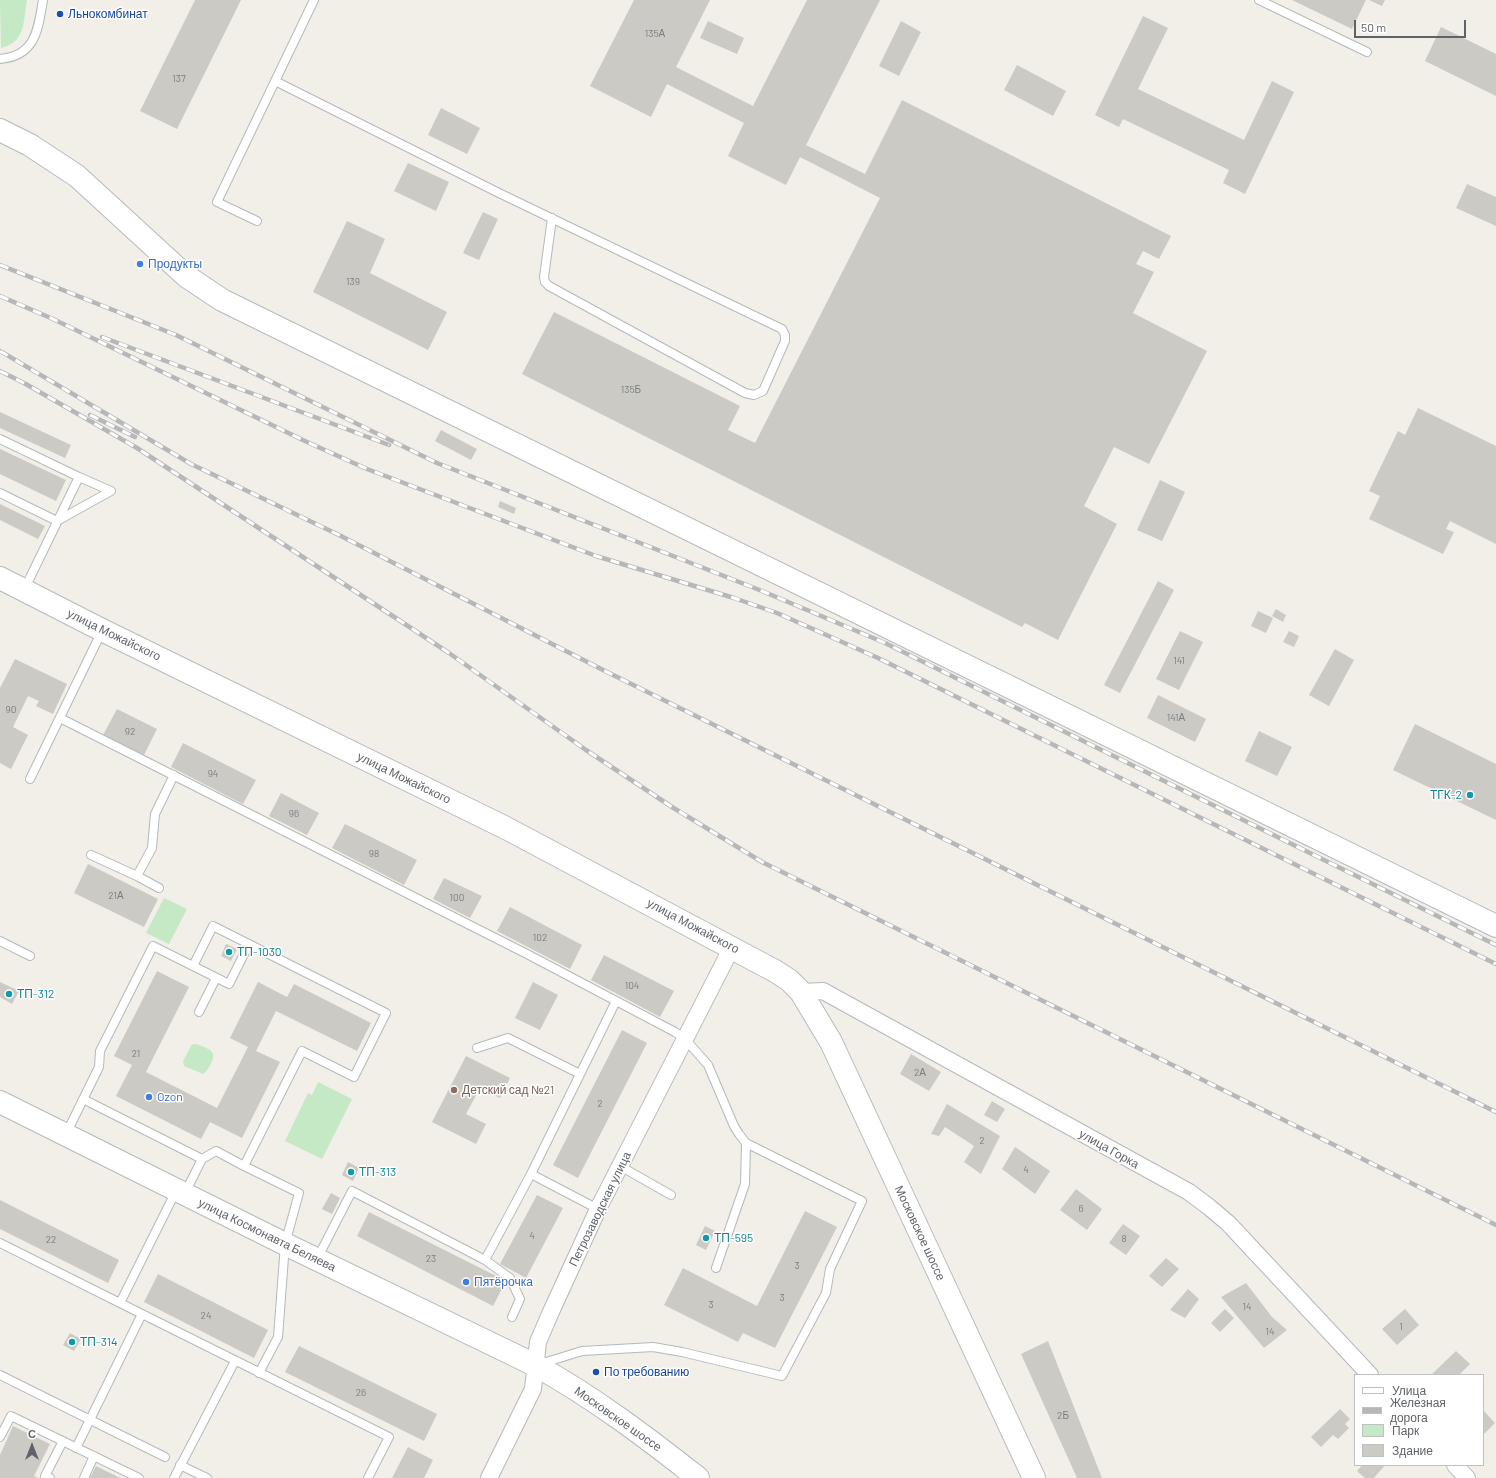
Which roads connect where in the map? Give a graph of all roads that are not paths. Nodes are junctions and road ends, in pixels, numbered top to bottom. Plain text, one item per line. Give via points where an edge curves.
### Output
1 (43, 0) edge
2 (314, 0) edge
3 (1259, 0) edge
4 (1367, 52) dead end
5 (0, 59) edge
6 (275, 81) junction
7 (0, 130) edge
8 (552, 218) junction
9 (257, 221) dead end
10 (0, 439) edge
11 (79, 477) junction
12 (0, 493) edge
13 (57, 521) junction
14 (7, 585) edge
15 (102, 630) junction
16 (60, 718) junction
17 (174, 775) junction
18 (30, 779) dead end
19 (91, 855) dead end
20 (137, 876) junction
21 (159, 888) dead end
22 (1496, 926) edge
23 (0, 941) edge
24 (249, 944) junction
25 (732, 947) junction
26 (30, 956) dead end
27 (193, 966) junction
28 (216, 978) junction
29 (801, 992) junction
30 (616, 1001) junction
31 (199, 1012) dead end
32 (685, 1039) junction
33 (477, 1048) dead end
34 (580, 1074) junction
35 (83, 1100) junction
36 (0, 1102) edge
37 (66, 1135) junction
38 (746, 1143) junction
39 (202, 1159) junction
40 (244, 1166) junction
41 (620, 1166) junction
42 (531, 1174) junction
43 (181, 1192) junction
44 (672, 1196) dead end
45 (598, 1209) junction
46 (0, 1243) edge
47 (285, 1244) junction
48 (317, 1259) junction
49 (485, 1260) junction
50 (716, 1268) dead end
51 (120, 1303) junction
52 (142, 1314) junction
53 (512, 1316) dead end
54 (235, 1361) junction
55 (535, 1365) junction
56 (260, 1373) junction
57 (1369, 1374) edge
58 (0, 1376) edge
59 (90, 1420) junction
60 (0, 1437) edge
61 (63, 1441) junction
62 (76, 1448) junction
63 (94, 1456) junction
64 (165, 1457) dead end
65 (180, 1465) junction
66 (1456, 1466) edge
67 (50, 1478) edge
68 (84, 1478) edge
69 (139, 1478) edge
70 (174, 1478) edge
71 (207, 1478) edge
72 (368, 1478) edge
73 (489, 1478) edge
74 (698, 1478) edge
75 (1034, 1478) edge
76 (1467, 1478) edge

1 - 5 lane via 36,36 28,47 17,55
2 - 6 lane
3 - 4 lane
6 - 8 lane
6 - 9 lane via 217,202
7 - 22 street via 30,145 77,176 186,276 222,300
8 - 8 lane via 782,329 785,341 763,391 754,395 745,393 549,286 544,277
10 - 11 lane
11 - 13 lane
11 - 13 lane via 112,491
12 - 13 lane
13 - 14 lane
14 - 15 street, улица Можайского
15 - 16 lane
15 - 25 street, улица Можайского via 506,828
16 - 17 lane
16 - 18 lane
17 - 20 lane via 155,814 152,848
17 - 30 lane
19 - 20 lane
20 - 21 lane
23 - 26 lane
24 - 27 lane via 213,926
24 - 28 lane via 229,984
24 - 40 lane via 386,1013 354,1077 302,1051
25 - 29 street, улица Можайского via 785,977
25 - 32 street, Петрозаводская улица
27 - 28 lane
27 - 35 lane via 153,946 100,1051 99,1067
28 - 31 lane
29 - 57 street, улица Горка via 823,992 1189,1192 1228,1223
29 - 75 street, Московское шоссе via 831,1042
30 - 32 lane
30 - 34 lane
32 - 38 lane via 708,1065 734,1126
32 - 41 street, Петрозаводская улица
33 - 34 lane via 508,1038
34 - 42 lane
35 - 37 lane
35 - 39 lane
36 - 37 street, улица Космонавта Беляева
37 - 43 street, улица Космонавта Беляева
38 - 50 lane via 745,1184
38 - 55 lane via 862,1201 830,1269 826,1293 782,1376 653,1347 582,1351
39 - 40 lane via 216,1151
39 - 43 lane
40 - 47 lane via 299,1193
41 - 44 lane
41 - 45 street, Петрозаводская улица
42 - 45 lane
42 - 49 lane
43 - 47 street, улица Космонавта Беляева
43 - 51 lane
45 - 55 street, Петрозаводская улица via 538,1342
46 - 51 lane
47 - 48 street, улица Космонавта Беляева
47 - 56 lane via 278,1337
48 - 49 lane via 352,1192
48 - 55 street, улица Космонавта Беляева
49 - 53 lane via 510,1278 520,1299
51 - 52 lane
52 - 54 lane
52 - 59 lane
54 - 56 lane
54 - 65 lane
55 - 73 street, Петрозаводская улица via 533,1389
55 - 74 street, Московское шоссе via 567,1383 636,1430
56 - 72 lane via 389,1437
58 - 59 lane
59 - 62 lane
59 - 64 lane
60 - 61 lane via 11,1416
61 - 62 lane
61 - 67 lane via 46,1476
62 - 63 lane
63 - 68 lane
63 - 69 lane
65 - 70 lane
65 - 71 lane
66 - 76 street

